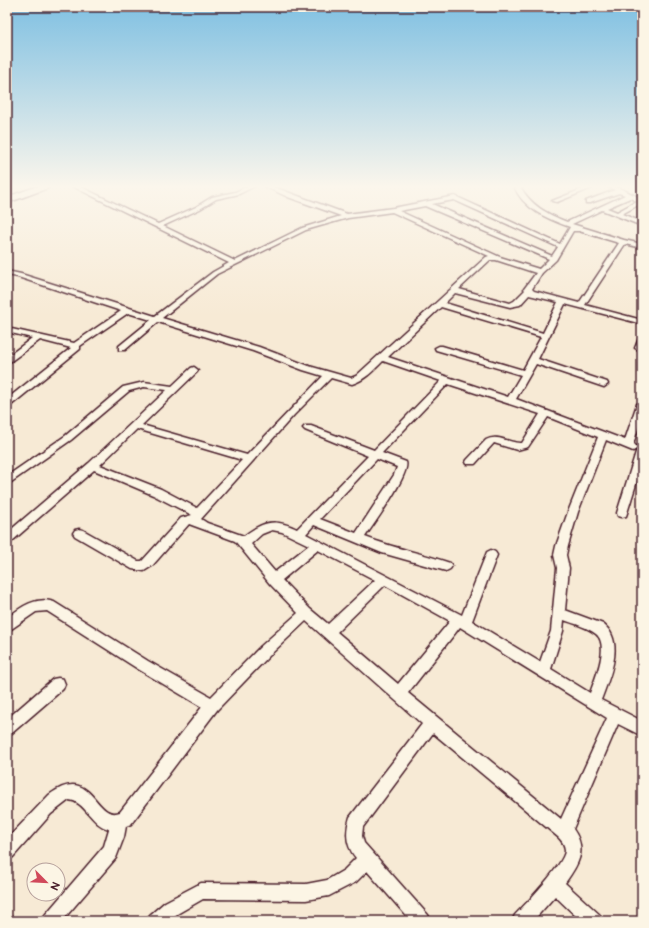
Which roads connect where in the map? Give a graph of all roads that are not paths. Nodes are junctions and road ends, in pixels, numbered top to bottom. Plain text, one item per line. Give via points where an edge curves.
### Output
1 (165, 229) edge
2 (303, 229) edge
3 (435, 229) edge
4 (485, 229) edge
5 (523, 229) edge
6 (571, 229) edge
7 (580, 229) edge
8 (623, 242) junction
9 (642, 246) edge
10 (562, 247) junction
11 (497, 258) junction
12 (554, 259) junction
13 (234, 263) junction
14 (7, 272) edge
15 (540, 272) junction
16 (454, 290) junction
17 (528, 291) junction
18 (562, 302) junction
19 (440, 304) junction
20 (581, 306) junction
21 (127, 310) junction
22 (158, 319) junction
23 (642, 322) edge
24 (7, 330) edge
25 (546, 336) junction
26 (39, 337) junction
27 (642, 340) edge
28 (76, 345) junction
29 (122, 348) dead end
30 (439, 348) dead end
31 (642, 350) edge
32 (382, 358) junction
33 (533, 360) junction
34 (7, 361) edge
35 (194, 370) dead end
36 (330, 374) junction
37 (526, 374) junction
38 (447, 380) junction
39 (604, 384) dead end
40 (174, 389) junction
41 (511, 400) junction
42 (7, 404) edge
43 (642, 404) edge
44 (546, 413) junction
45 (136, 426) junction
46 (308, 428) dead end
47 (604, 436) junction
48 (629, 445) junction
49 (641, 452) edge
50 (376, 454) junction
51 (250, 458) junction
52 (471, 462) dead end
53 (93, 466) junction
54 (7, 481) edge
55 (622, 513) dead end
56 (197, 517) junction
57 (312, 520) junction
58 (79, 533) dead end
59 (298, 535) junction
60 (7, 538) edge
61 (358, 540) junction
62 (244, 543) junction
63 (318, 544) junction
64 (491, 556) dead end
65 (446, 566) dead end
66 (384, 579) junction
67 (274, 580) junction
68 (306, 613) junction
69 (559, 613) junction
70 (462, 622) junction
71 (7, 626) edge
72 (328, 633) junction
73 (543, 672) junction
74 (58, 684) dead end
75 (398, 694) junction
76 (593, 703) junction
77 (212, 705) junction
78 (615, 715) junction
79 (432, 723) junction
80 (7, 728) edge
81 (642, 728) edge
82 (118, 822) junction
83 (564, 831) junction
84 (7, 851) edge
85 (368, 858) junction
86 (554, 883) junction
87 (51, 921) edge
88 (156, 921) edge
89 (422, 921) edge
90 (521, 921) edge
91 (594, 921) edge

1 - 13 street
2 - 13 street
3 - 11 street
4 - 12 street
5 - 10 street
6 - 10 street
7 - 8 street
8 - 9 street
8 - 20 street
10 - 12 street
11 - 15 street
11 - 16 street via 492,257 484,262
12 - 15 street
13 - 22 street via 201,283
14 - 21 street
15 - 17 street
16 - 17 street via 510,305 517,303
16 - 19 street
17 - 18 street
18 - 20 street
18 - 25 street
19 - 25 street
19 - 32 street
20 - 23 street
21 - 22 street
21 - 28 street
22 - 29 street
22 - 36 street
24 - 26 street
25 - 33 street
26 - 28 street
26 - 34 street
27 - 31 street via 639,348
28 - 42 street via 76,350
30 - 37 street
32 - 36 street via 352,381
32 - 38 street
33 - 37 street
33 - 39 street
35 - 40 street
36 - 51 street
37 - 41 street
38 - 41 street
38 - 50 street
40 - 45 street
40 - 54 street via 141,384 126,389 68,438
41 - 44 street
43 - 48 street
44 - 47 street
44 - 52 street via 525,444 518,447 493,440
45 - 51 street
45 - 53 street
46 - 50 street
47 - 48 street
47 - 69 street via 562,546
48 - 49 street
49 - 55 street
50 - 57 street
50 - 61 street via 402,465 402,468
51 - 56 street
53 - 56 street via 157,492
53 - 60 street
56 - 58 street via 185,521 148,563 140,567
56 - 62 street via 203,526 239,538
57 - 59 street
57 - 61 street
59 - 62 street via 276,525 269,526
59 - 63 street
61 - 65 street
62 - 67 street
63 - 66 street
63 - 67 street
64 - 70 street
66 - 70 street
66 - 72 street
67 - 68 street
68 - 72 street
68 - 77 street
69 - 73 street via 555,639
69 - 76 street via 595,626 603,631 606,637 608,659
70 - 73 street
70 - 75 street
71 - 77 street via 35,605 50,606
72 - 75 street
73 - 76 street
74 - 80 street
75 - 79 street
76 - 78 street
77 - 82 street via 133,810
78 - 81 street
78 - 83 street
79 - 83 street
79 - 85 street via 356,823 354,838 358,848
82 - 84 street via 104,820 75,792 68,792 61,795
82 - 87 street via 110,852
83 - 86 street via 571,840 573,852 568,864
85 - 88 street via 350,876 329,888 306,892 201,891 171,908
85 - 89 street
86 - 90 street
86 - 91 street

